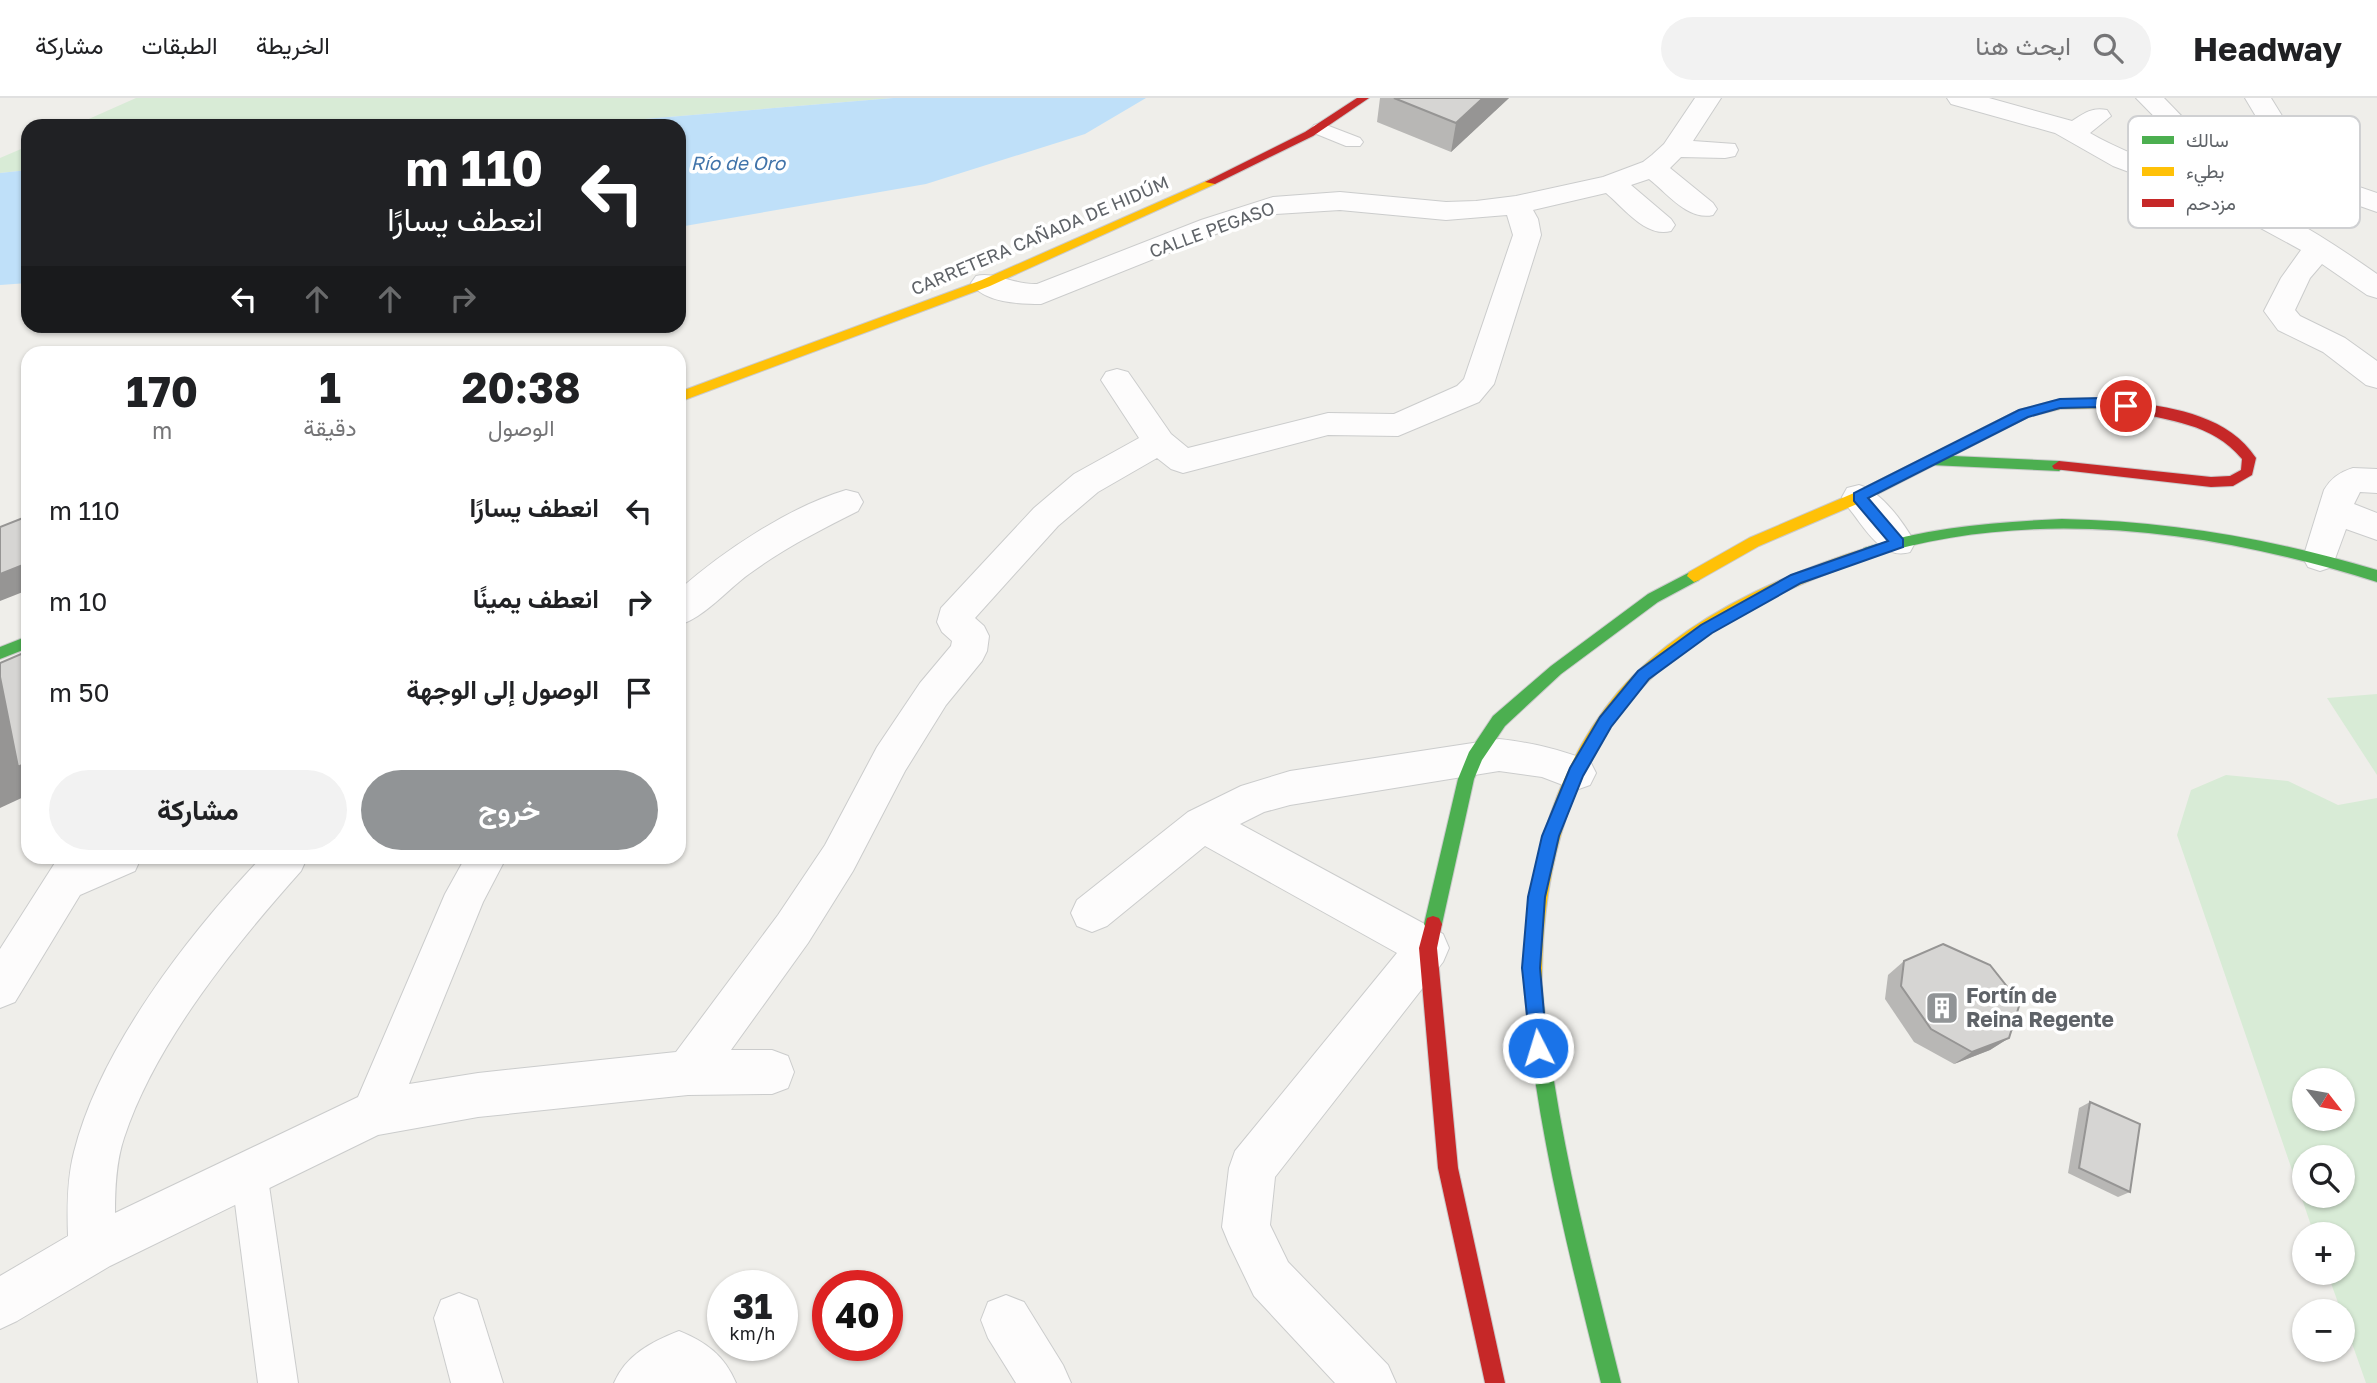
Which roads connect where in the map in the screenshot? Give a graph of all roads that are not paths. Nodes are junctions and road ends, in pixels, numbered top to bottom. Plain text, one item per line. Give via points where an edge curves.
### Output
1 (1364, 98) edge
2 (1708, 98) edge
3 (2149, 98) edge
4 (2258, 98) edge
5 (1948, 102) edge
6 (2098, 116) dead end
7 (2167, 116) edge
8 (2269, 116) edge
9 (2064, 127) junction
10 (1321, 129) junction
11 (1353, 142) dead end
12 (1674, 149) junction
13 (1725, 150) dead end
14 (2128, 160) edge
15 (1653, 168) junction
16 (1611, 183) junction
17 (2360, 197) edge
18 (2377, 203) edge
19 (1516, 205) junction
20 (1703, 209) dead end
21 (1661, 225) dead end
22 (2290, 228) edge
23 (2320, 248) junction
24 (986, 283) junction
25 (2377, 288) edge
26 (2377, 377) edge
27 (1117, 380) dead end
28 (686, 394) edge
29 (1159, 442) junction
30 (1931, 460) junction
31 (2377, 481) edge
32 (1859, 497) junction
33 (846, 502) dead end
34 (2334, 510) junction
35 (2377, 527) edge
36 (1898, 543) junction
37 (2320, 558) junction
38 (2377, 576) edge
39 (686, 605) edge
40 (21, 645) edge
41 (0, 653) edge
42 (1475, 757) junction
43 (1576, 773) junction
44 (1202, 824) junction
45 (108, 864) edge
46 (282, 864) edge
47 (483, 864) edge
48 (74, 867) edge
49 (1092, 913) dead end
50 (1428, 948) junction
51 (0, 988) edge
52 (772, 1072) dead end
53 (688, 1073) junction
54 (374, 1113) junction
55 (249, 1172) junction
56 (93, 1249) junction
57 (0, 1304) edge
58 (459, 1318) dead end
59 (1006, 1320) dead end
60 (278, 1383) edge
61 (477, 1383) edge
62 (640, 1383) edge
63 (710, 1383) edge
64 (1045, 1383) edge
65 (1370, 1383) edge
66 (1495, 1383) edge
67 (1611, 1383) edge

1 - 10 street, CARRETERA CAÑADA DE HIDÚM
2 - 12 street
3 - 7 street
4 - 8 street
5 - 9 street
6 - 9 street via 2078,129
9 - 14 street
10 - 11 lane
10 - 24 street, CARRETERA CAÑADA DE HIDÚM
12 - 13 street
12 - 15 street
15 - 16 street, CALLE PEGASO
15 - 20 street
16 - 19 street, CALLE PEGASO
16 - 21 street
17 - 18 street
19 - 24 street, CALLE PEGASO via 1446,211 1340,201 1273,206 1041,294 1021,295
19 - 29 street via 1527,235 1479,384 1468,394 1398,425 1328,424 1190,460 1178,459
22 - 23 street
23 - 25 street
23 - 26 street via 2288,286 2279,311 2289,323 2334,345
24 - 28 street, CARRETERA CAÑADA DE HIDÚM
27 - 29 street
29 - 53 street via 1086,483 1046,517 954,618 971,636 969,651 933,694 905,738 839,858 793,929
30 - 30 street via 2068,466 2211,482 2233,481 2247,472 2249,458 2239,443 2219,429 2149,409 2103,403 2060,404 2024,413
30 - 32 street
31 - 34 street via 2353,480 2341,490
32 - 36 street
32 - 42 street via 1754,542 1653,598 1528,695 1499,721
33 - 39 street via 787,530
34 - 35 street
34 - 37 street
36 - 37 street via 1959,530 2042,523 2134,523 2230,536
36 - 43 street via 1796,579 1706,629 1643,675 1605,722
37 - 38 street
40 - 41 street
42 - 43 street via 1544,761
42 - 44 street via 1290,788 1255,798
42 - 50 street
43 - 67 street via 1550,836 1537,897 1531,968 1538,1048 1565,1200
44 - 49 street
44 - 50 street
45 - 48 street via 80,877
46 - 56 street via 194,972 123,1084 98,1151 90,1196
47 - 54 street
48 - 51 street
50 - 65 street via 1251,1167 1246,1227 1271,1279
50 - 66 street via 1448,1168
52 - 53 street
53 - 54 street via 478,1095
54 - 55 street
55 - 56 street
55 - 60 lane
56 - 57 street
58 - 61 street
59 - 64 street
62 - 63 street via 679,1356

